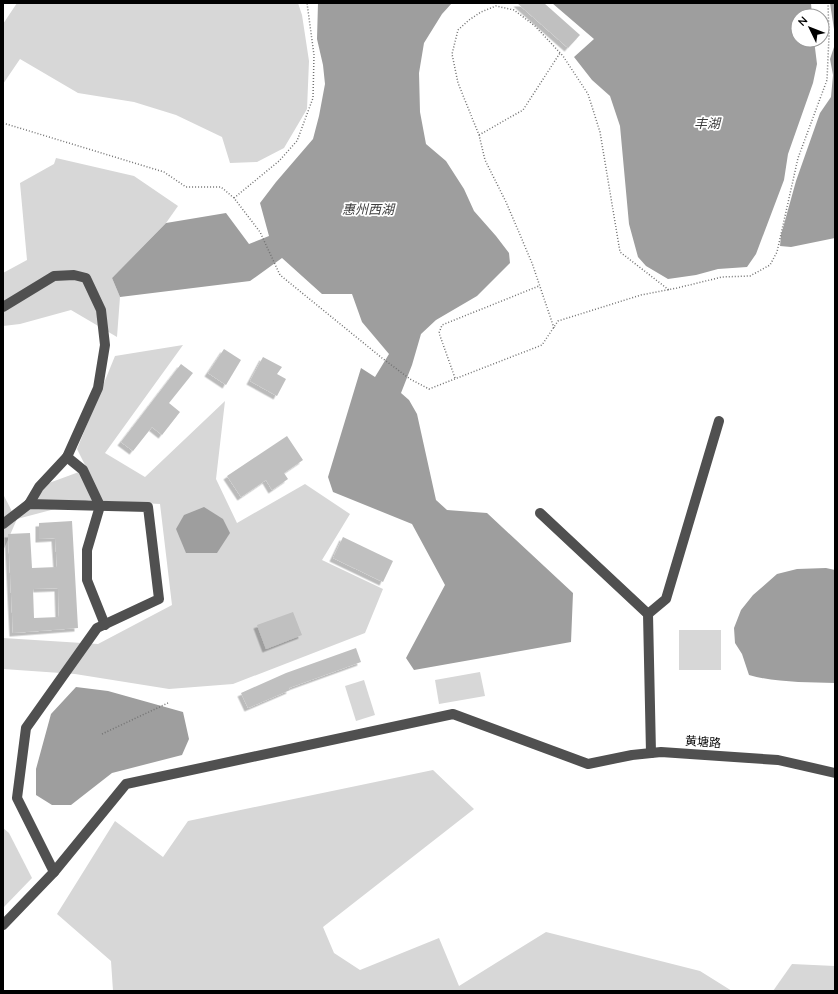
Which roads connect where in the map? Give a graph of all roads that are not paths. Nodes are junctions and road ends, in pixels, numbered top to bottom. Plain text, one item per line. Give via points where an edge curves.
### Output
1 (3, 307) edge
2 (719, 421) dead end
3 (67, 456) junction
4 (29, 504) junction
5 (100, 506) junction
6 (540, 513) dead end
7 (3, 524) edge
8 (648, 614) junction
9 (105, 625) junction
10 (651, 753) junction
11 (835, 773) edge
12 (54, 872) junction
13 (3, 925) edge

1 - 3 street via 54,276 74,275 86,278 101,310 105,344 98,388
2 - 8 street via 666,599
3 - 4 street via 39,487
3 - 5 street via 83,470
4 - 5 street
4 - 7 street
5 - 9 street via 87,550 87,580
5 - 9 street via 148,507 159,599
6 - 8 street
8 - 10 street
9 - 12 street via 97,628 26,728 16,798
10 - 11 street, 黄塘路 via 778,760
10 - 12 street, 黄塘路 via 588,764 453,714 126,784
12 - 13 street, 黄塘路

